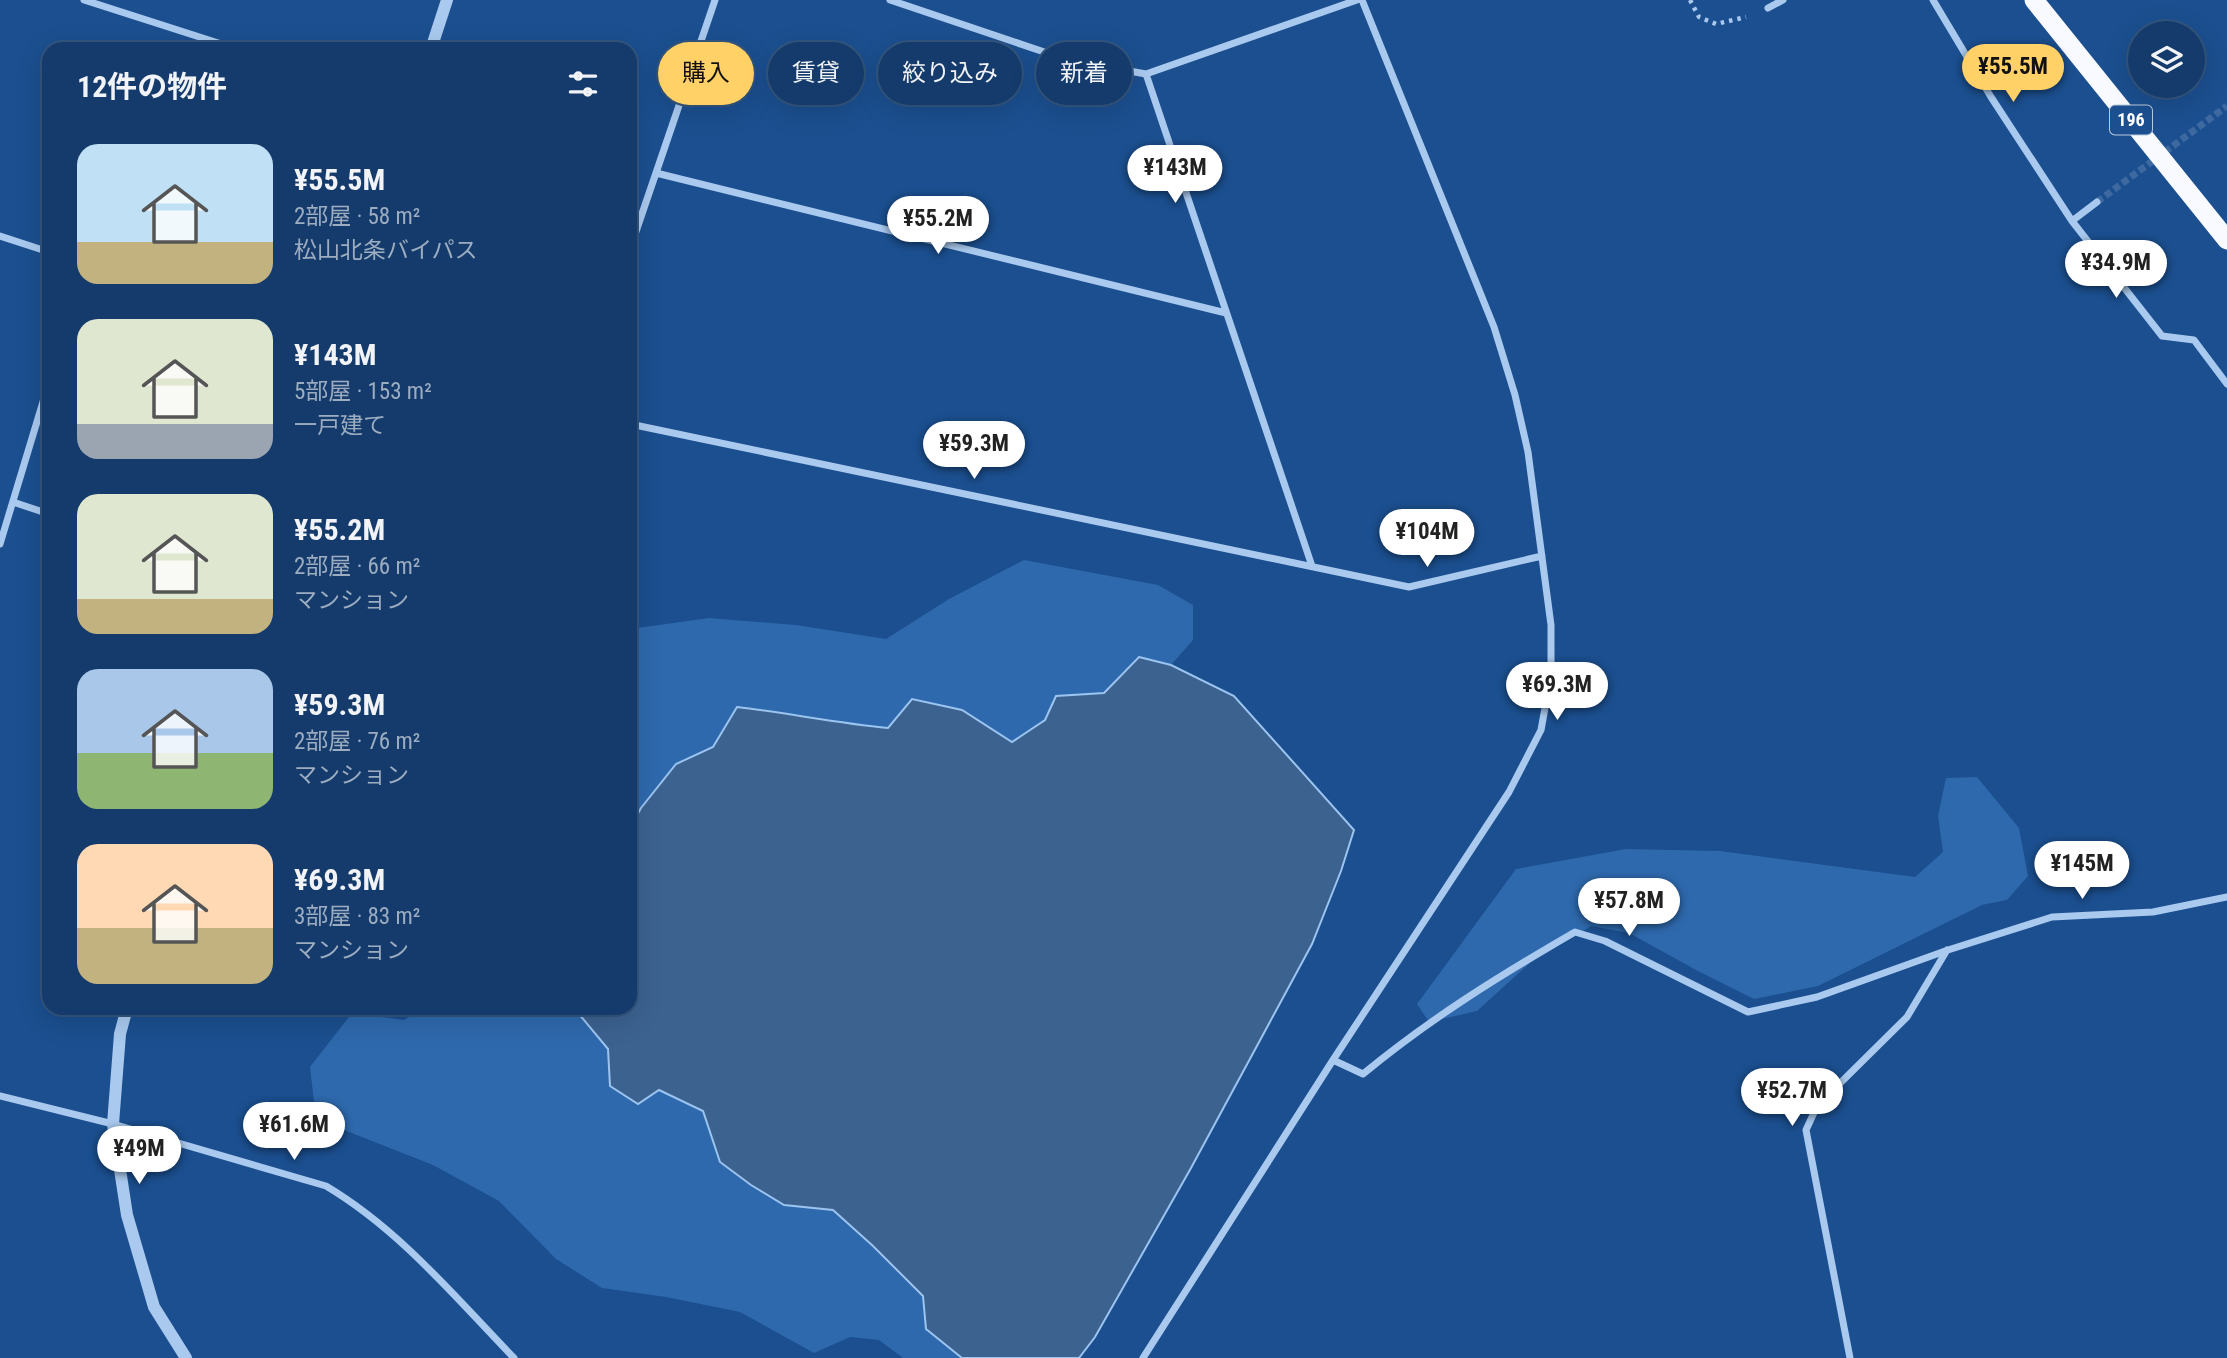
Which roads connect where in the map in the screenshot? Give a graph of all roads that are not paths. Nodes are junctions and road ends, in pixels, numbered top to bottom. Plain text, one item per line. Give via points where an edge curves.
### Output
1 (84, 0) edge
2 (447, 0) edge
3 (715, 0) edge
4 (890, 0) edge
5 (1357, 0) edge
6 (1362, 0) edge
7 (1783, 0) edge
8 (1933, 0) edge
9 (2034, 0) edge
10 (1768, 8) road end
11 (215, 42) edge
12 (433, 42) edge
13 (1146, 74) junction
14 (656, 173) junction
15 (2096, 202) tunnel mouth
16 (2072, 221) junction
17 (637, 229) edge
18 (0, 236) edge
19 (2227, 240) edge
20 (42, 250) edge
21 (1226, 313) junction
22 (2227, 384) edge
23 (42, 405) edge
24 (637, 425) edge
25 (13, 502) junction
26 (42, 512) edge
27 (0, 544) edge
28 (1542, 556) junction
29 (1311, 566) junction
30 (2227, 897) edge
31 (1948, 950) junction
32 (125, 1015) edge
33 (1334, 1060) junction
34 (0, 1096) edge
35 (113, 1124) junction
36 (186, 1358) edge
37 (514, 1358) edge
38 (1143, 1358) edge
39 (1850, 1358) edge

1 - 11 street
2 - 12 street
3 - 14 street
4 - 13 street via 1068,60
5 - 13 street
6 - 28 street via 1494,327 1528,452
7 - 10 street
8 - 16 street
9 - 19 highway, 196
13 - 21 street
14 - 17 street
14 - 21 street
15 - 16 street
16 - 22 street via 2162,336 2194,340
18 - 20 street
21 - 29 street
23 - 25 street
24 - 29 street
25 - 26 street
25 - 27 street
28 - 29 street via 1409,587
28 - 33 street via 1551,625 1550,675 1541,730 1509,792
30 - 31 street via 2152,912 2052,917
31 - 33 street via 1817,997 1748,1013 1605,941 1575,932 1470,994 1363,1074
31 - 39 street via 1907,1017 1817,1106 1806,1130
32 - 35 street
33 - 38 street
34 - 35 street
35 - 36 street via 127,1214 154,1307
35 - 37 street via 326,1186 395,1235

